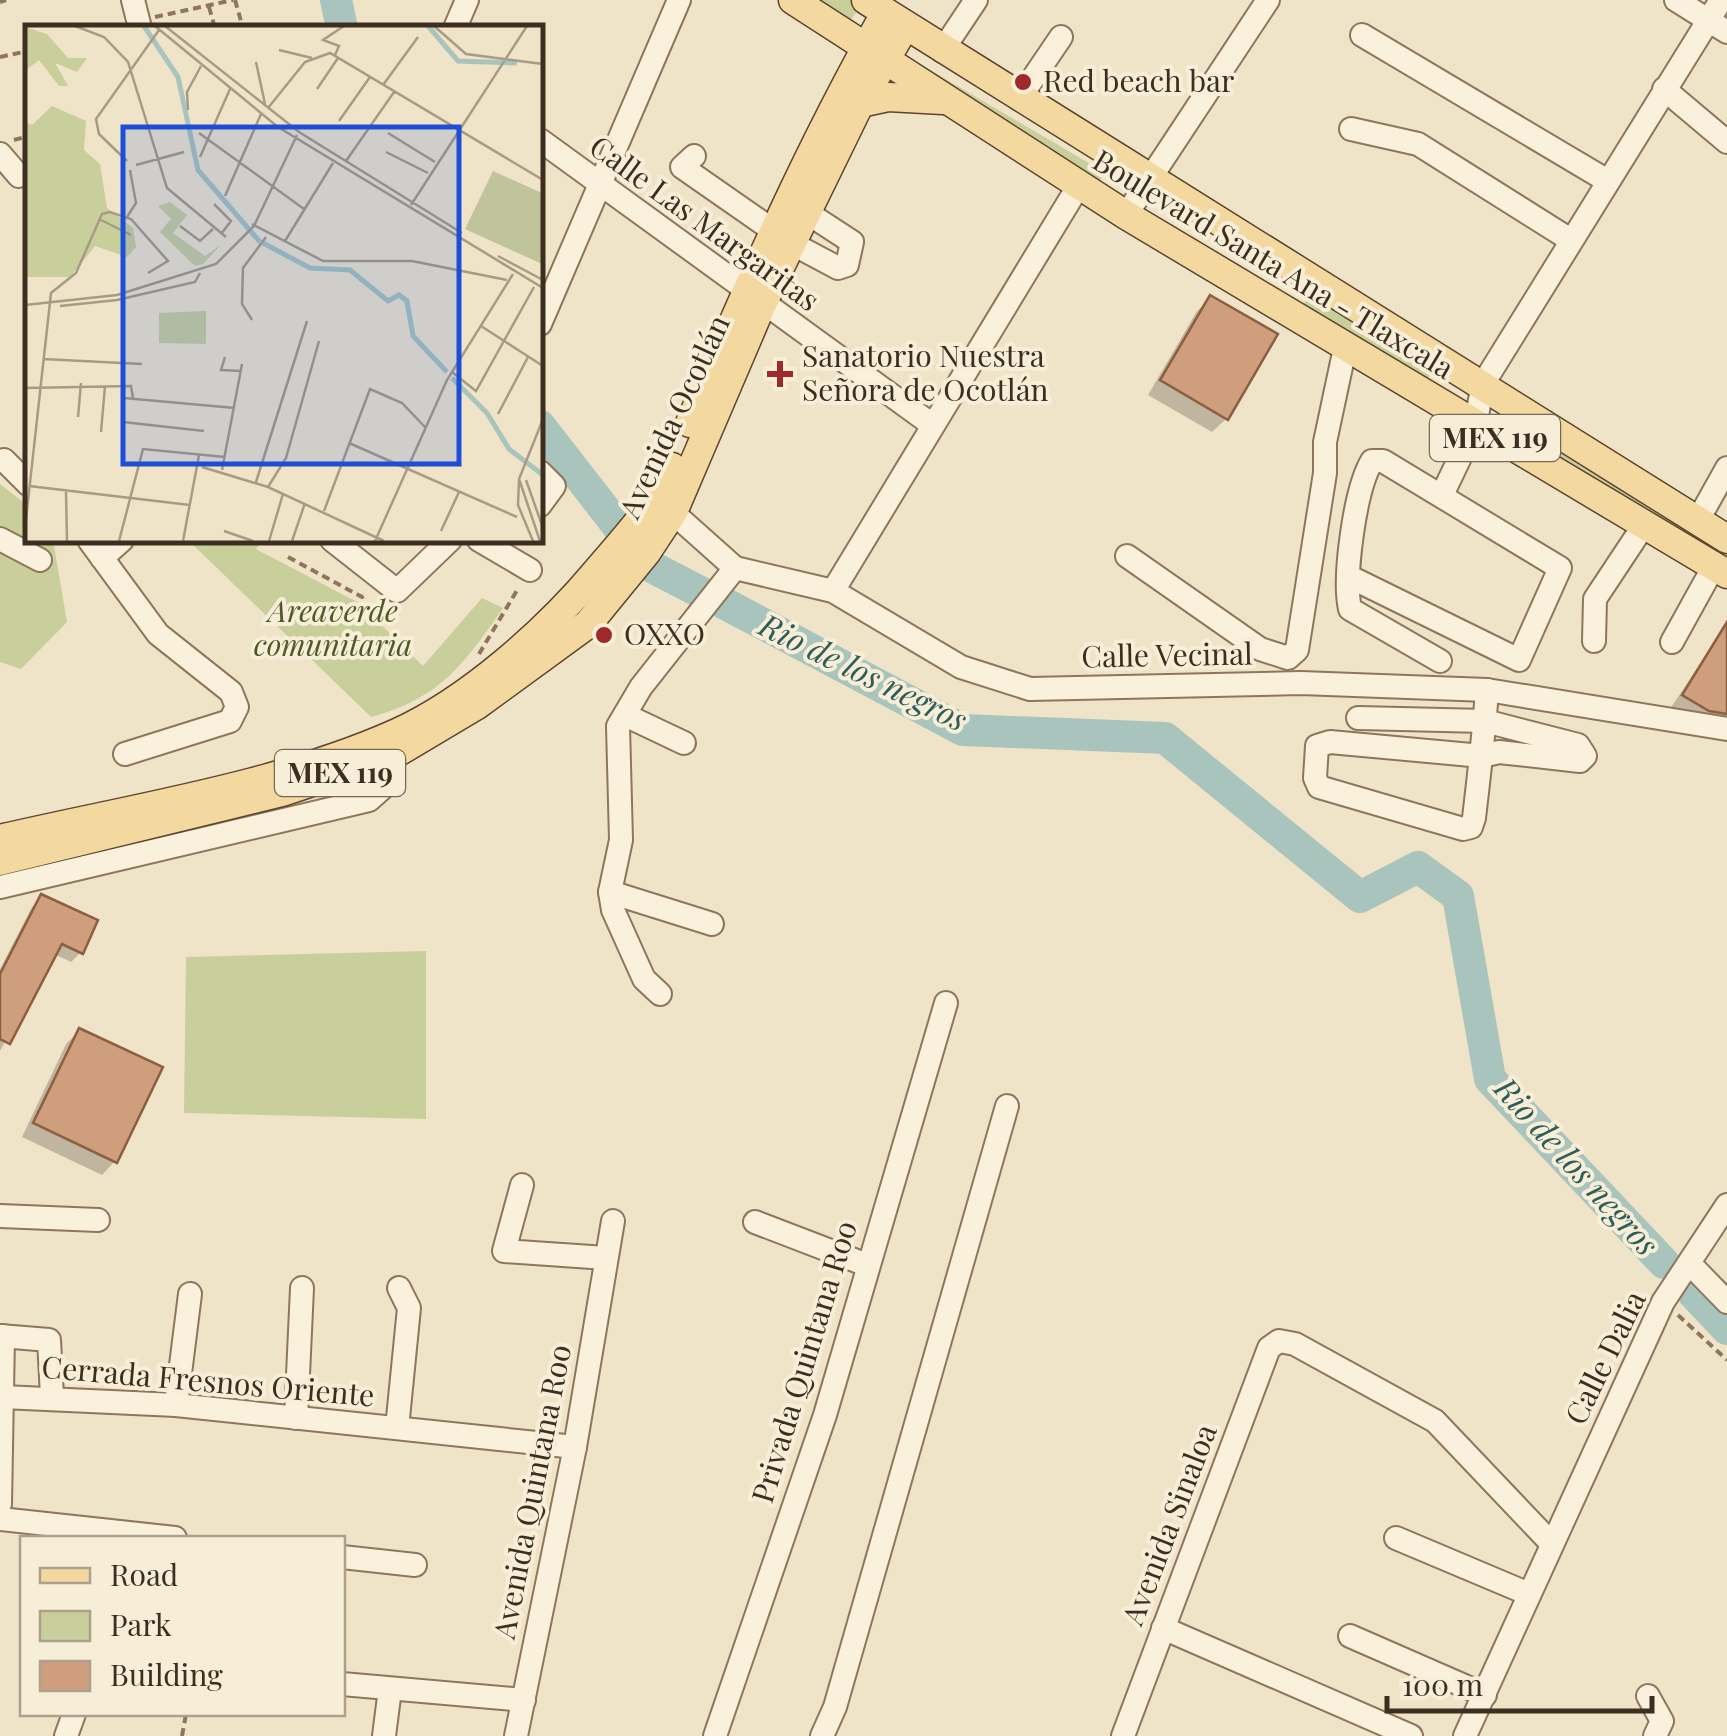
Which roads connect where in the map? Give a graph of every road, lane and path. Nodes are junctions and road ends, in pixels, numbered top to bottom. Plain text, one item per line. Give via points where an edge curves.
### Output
1 (234, 0) edge
2 (467, 0) edge
3 (679, 0) edge
4 (976, 0) edge
5 (1268, 0) edge
6 (1676, 0) edge
7 (794, 1) edge
8 (209, 7) junction
9 (885, 14) edge
10 (137, 16) edge
11 (1718, 17) edge
12 (214, 25) edge
13 (241, 25) edge
14 (456, 25) edge
15 (1362, 35) dead end
16 (1061, 37) dead end
17 (942, 51) junction
18 (25, 52) edge
19 (876, 52) junction
20 (0, 57) edge
21 (1664, 89) junction
22 (850, 97) junction
23 (1020, 99) junction
24 (946, 100) junction
25 (1351, 129) dead end
26 (542, 142) edge
27 (1727, 142) edge
28 (0, 154) edge
29 (694, 156) dead end
30 (19, 176) dead end
31 (1149, 178) junction
32 (1606, 180) junction
33 (1079, 185) junction
34 (600, 187) junction
35 (806, 212) junction
36 (1126, 215) junction
37 (783, 237) junction
38 (1568, 239) junction
39 (1286, 262) junction
40 (754, 297) junction
41 (1265, 300) junction
42 (542, 318) edge
43 (1345, 348) junction
44 (1483, 384) junction
45 (931, 424) junction
46 (1475, 426) junction
47 (1727, 468) edge
48 (1442, 495) junction
49 (666, 506) junction
50 (1698, 520) junction
51 (1644, 526) junction
52 (1727, 538) edge
53 (0, 539) edge
54 (335, 542) edge
55 (447, 542) edge
56 (507, 547) edge
57 (96, 549) edge
58 (1126, 556) dead end
59 (288, 557) dead end
60 (40, 560) dead end
61 (617, 568) junction
62 (734, 568) junction
63 (530, 570) joint
64 (1721, 570) edge
65 (1348, 576) junction
66 (391, 586) junction
67 (833, 591) junction
68 (1594, 641) dead end
69 (1672, 642) dead end
70 (1440, 661) dead end
71 (492, 668) junction
72 (1487, 690) junction
73 (625, 715) junction
74 (1358, 718) dead end
75 (1485, 721) junction
76 (1727, 729) edge
77 (684, 742) dead end
78 (126, 754) dead end
79 (393, 755) junction
80 (1482, 756) junction
81 (0, 839) edge
82 (0, 861) edge
83 (0, 887) edge
84 (610, 892) junction
85 (712, 924) dead end
86 (660, 994) dead end
87 (946, 1003) dead end
88 (1007, 1106) dead end
89 (522, 1185) dead end
90 (1727, 1205) edge
91 (0, 1216) edge
92 (98, 1220) dead end
93 (613, 1222) dead end
94 (755, 1222) dead end
95 (606, 1258) junction
96 (866, 1264) junction
97 (1690, 1264) junction
98 (302, 1288) dead end
99 (399, 1288) dead end
100 (190, 1294) dead end
101 (1663, 1302) junction
102 (1727, 1302) edge
103 (2, 1336) edge
104 (1727, 1360) edge
105 (3, 1396) junction
106 (52, 1396) junction
107 (176, 1404) junction
108 (296, 1418) junction
109 (397, 1428) junction
110 (575, 1447) junction
111 (0, 1504) edge
112 (0, 1519) edge
113 (157, 1536) edge
114 (1396, 1538) dead end
115 (1551, 1543) junction
116 (345, 1557) edge
117 (415, 1565) dead end
118 (1529, 1594) junction
119 (1163, 1628) junction
120 (1350, 1636) dead end
121 (345, 1684) edge
122 (390, 1689) junction
123 (1485, 1695) junction
124 (1648, 1696) dead end
125 (524, 1700) junction
126 (1358, 1713) junction
127 (384, 1736) edge
128 (516, 1736) edge
129 (715, 1736) edge
130 (822, 1736) edge
131 (1123, 1736) edge
132 (1348, 1736) edge
133 (1411, 1736) edge
134 (1464, 1736) edge
135 (1655, 1736) edge

1 - 8 path
1 - 13 path
2 - 14 street
3 - 34 street
4 - 17 street
5 - 31 street
6 - 11 street
7 - 19 main road, Boulevard Santa Ana - Tlaxcala / MEX 119
7 - 22 main road via 833,47
8 - 10 path
8 - 12 path
9 - 17 main road, Boulevard Santa Ana - Tlaxcala / MEX 119
9 - 19 main road, Avenida Ocotlán / MEX 119
11 - 21 street
15 - 32 street
16 - 23 street
17 - 23 main road, Boulevard Santa Ana - Tlaxcala / MEX 119
18 - 20 path
19 - 22 main road, Avenida Ocotlán / MEX 119
19 - 24 main road, Boulevard Santa Ana - Tlaxcala / MEX 119
21 - 27 street
21 - 32 street
22 - 24 main road
22 - 35 main road, Avenida Ocotlán / MEX 119
22 - 37 main road, Avenida Ocotlán / MEX 119
23 - 31 main road, Boulevard Santa Ana - Tlaxcala / MEX 119
24 - 33 main road, Boulevard Santa Ana - Tlaxcala / MEX 119
25 - 38 street via 1418,144
26 - 34 street, Calle Las Margaritas
28 - 30 street
29 - 37 street via 682,167
31 - 36 street
31 - 39 main road, Boulevard Santa Ana - Tlaxcala / MEX 119
32 - 38 street
33 - 36 main road, Boulevard Santa Ana - Tlaxcala / MEX 119
33 - 45 street
34 - 40 street, Calle Las Margaritas
34 - 42 street
35 - 37 main road, Avenida Ocotlán / MEX 119
35 - 37 street via 852,242 847,266 838,268
36 - 41 main road, Boulevard Santa Ana - Tlaxcala / MEX 119
37 - 40 main road, Avenida Ocotlán / MEX 119
38 - 44 street
39 - 41 main road
39 - 44 main road, Boulevard Santa Ana - Tlaxcala / MEX 119
40 - 45 street, Calle Las Margaritas
40 - 49 main road, Avenida Ocotlán / MEX 119
41 - 43 main road, Boulevard Santa Ana - Tlaxcala / MEX 119
43 - 46 main road, Boulevard Santa Ana - Tlaxcala / MEX 119
43 - 58 street via 1297,650 1288,658 1260,650
44 - 46 street
44 - 50 main road, Boulevard Santa Ana - Tlaxcala / MEX 119
45 - 67 street
46 - 48 street
46 - 51 main road, Boulevard Santa Ana - Tlaxcala / MEX 119
47 - 50 street
48 - 65 street via 1372,461
48 - 65 street via 1560,568 1519,660
49 - 61 main road, Avenida Ocotlán / MEX 119
49 - 62 street, Calle Vecinal
50 - 52 main road, Boulevard Santa Ana - Tlaxcala / MEX 119
51 - 64 main road, Boulevard Santa Ana - Tlaxcala / MEX 119
51 - 68 street via 1595,599
53 - 60 street
54 - 66 street
55 - 66 street
56 - 63 street
57 - 78 street via 158,634 231,692 236,707 230,721
59 - 66 path via 362,597
61 - 71 main road, Avenida Ocotlán / MEX 119
61 - 79 main road, Avenida Ocotlán / MEX 119 via 588,624 477,706
62 - 67 street, Calle Vecinal
62 - 73 street
63 - 71 path via 477,653
64 - 69 street
65 - 70 street via 1350,609
67 - 72 street, Calle Vecinal via 961,667 1030,689 1300,683
71 - 81 main road, Avenida Ocotlán / MEX 119 via 456,698 363,744 276,774
72 - 75 street
72 - 76 street, Calle Vecinal
73 - 77 street
73 - 84 street via 616,758 621,840
74 - 75 street
75 - 80 street
75 - 80 street via 1564,740 1584,756
79 - 82 main road, Avenida Ocotlán / MEX 119 via 282,792
79 - 83 street via 388,783 370,800
80 - 80 street via 1330,742 1317,746 1314,778 1329,793 1463,829 1474,818
84 - 85 street
84 - 86 street via 626,944
87 - 96 street, Privada Quintana Roo
88 - 130 street
89 - 95 street via 504,1251
90 - 97 street, Calle Dalia
91 - 92 street
93 - 95 street, Avenida Quintana Roo
94 - 96 street
95 - 110 street, Avenida Quintana Roo
96 - 129 street, Privada Quintana Roo via 825,1414
97 - 101 street, Calle Dalia
97 - 102 street
98 - 108 street
99 - 109 street via 409,1308
100 - 107 street
101 - 104 path
101 - 115 street, Calle Dalia
103 - 105 street, Cerrada Fresnos Oriente
103 - 106 street via 49,1340
105 - 106 street, Cerrada Fresnos Oriente
105 - 111 street
106 - 107 street, Cerrada Fresnos Oriente
107 - 108 street, Cerrada Fresnos Oriente
108 - 109 street, Cerrada Fresnos Oriente
109 - 110 street, Cerrada Fresnos Oriente
110 - 125 street, Avenida Quintana Roo
112 - 113 street
114 - 118 street
115 - 118 street, Calle Dalia
115 - 119 street, Avenida Sinaloa via 1436,1421 1279,1340 1269,1348
116 - 117 street
118 - 123 street, Calle Dalia
119 - 126 street
119 - 131 street, Avenida Sinaloa
120 - 123 street
121 - 122 street
122 - 125 street
122 - 127 street
123 - 134 street, Calle Dalia
124 - 135 street via 1662,1721
125 - 128 street, Avenida Quintana Roo
126 - 132 street
126 - 133 street

